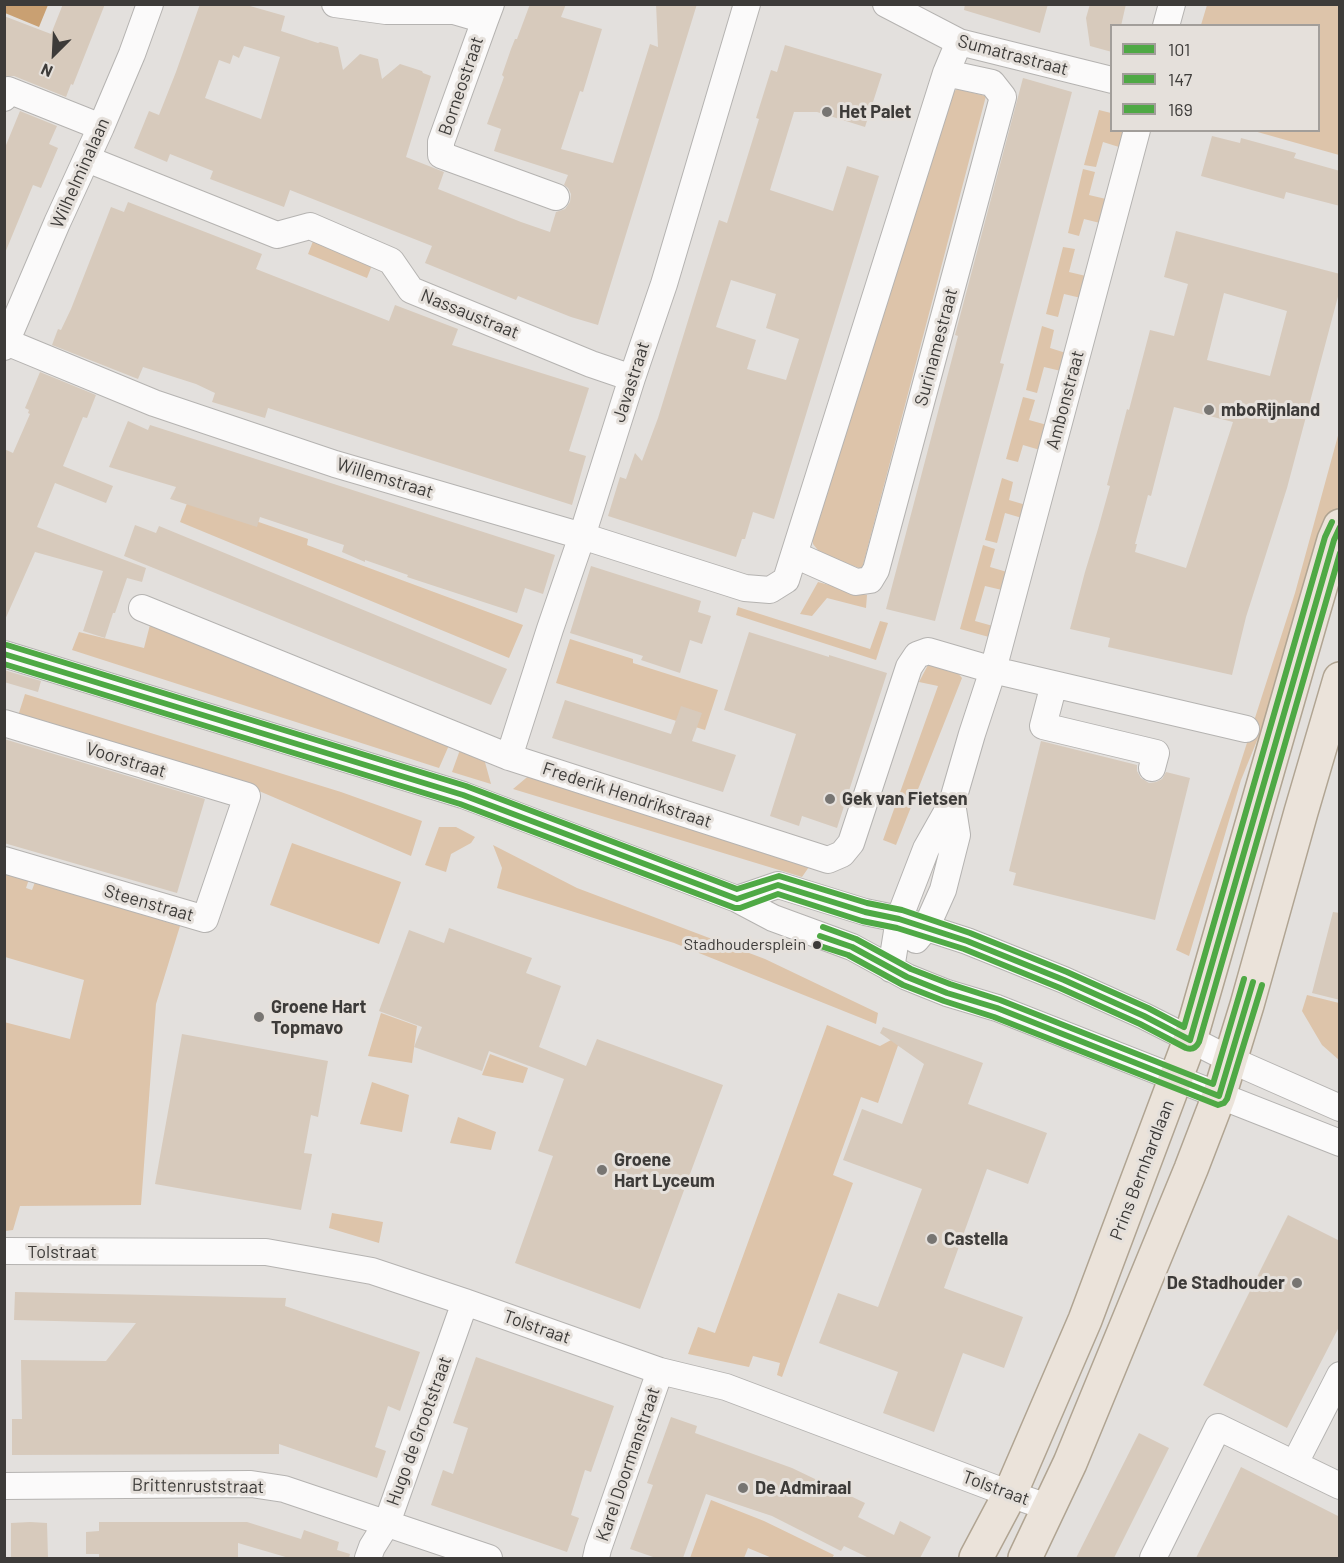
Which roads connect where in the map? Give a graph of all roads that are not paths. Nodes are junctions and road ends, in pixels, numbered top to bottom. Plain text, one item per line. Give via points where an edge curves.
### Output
1 (150, 4) edge
2 (335, 4) edge
3 (747, 4) edge
4 (886, 4) edge
5 (1172, 4) edge
6 (488, 12) edge
7 (1167, 24) edge
8 (959, 42) junction
9 (946, 74) junction
10 (1110, 80) edge
11 (6, 92) edge
12 (101, 127) junction
13 (1136, 132) edge
14 (87, 159) junction
15 (556, 197) dead end
16 (5, 343) edge
17 (632, 378) junction
18 (1340, 526) edge
19 (582, 537) junction
20 (795, 555) junction
21 (142, 608) dead end
22 (4, 654) edge
23 (993, 670) junction
24 (1340, 680) edge
25 (1054, 684) junction
26 (4, 723) edge
27 (1246, 729) dead end
28 (509, 757) junction
29 (1152, 768) dead end
30 (247, 796) joint
31 (952, 802) junction
32 (4, 860) edge
33 (736, 899) junction
34 (899, 919) junction
35 (926, 928) junction
36 (891, 969) junction
37 (1190, 1040) junction
38 (1231, 1060) junction
39 (1176, 1079) junction
40 (1219, 1096) junction
41 (1340, 1108) edge
42 (1340, 1143) edge
43 (4, 1251) edge
44 (465, 1302) junction
45 (660, 1371) junction
46 (1340, 1375) edge
47 (1295, 1463) junction
48 (4, 1486) edge
49 (1340, 1486) edge
50 (1010, 1494) junction
51 (1050, 1508) junction
52 (387, 1523) junction
53 (368, 1558) edge
54 (489, 1558) edge
55 (596, 1558) edge
56 (976, 1558) edge
57 (1025, 1558) edge
58 (1153, 1558) edge

1 - 12 street, Wilhelminalaan
2 - 6 street via 386,11
3 - 17 street, Javastraat
4 - 8 street, Sumatrastraat
5 - 7 street
6 - 15 street, Borneostraat via 441,142 441,155
8 - 9 street
8 - 10 street, Sumatrastraat
9 - 20 street
9 - 20 street, Surinamestraat via 992,83 1003,97 876,570 870,580 856,582
11 - 12 street
12 - 14 street, Wilhelminalaan
13 - 23 street, Ambonstraat
14 - 16 street, Wilhelminalaan
14 - 17 street, Nassaustraat via 277,234 310,226 391,261 411,290
16 - 19 street, Willemstraat via 154,403 353,469
17 - 19 street, Javastraat
18 - 37 main road, Prins Bernhardlaan
19 - 20 street, Willemstraat via 744,588 770,590 786,580
19 - 28 street, Javastraat
21 - 28 street, Frederik Hendrikstraat
22 - 33 street via 463,795
23 - 25 street
23 - 28 street, Frederik Hendrikstraat via 928,651 917,655 909,667 851,843 842,854 828,860
23 - 31 street, Ambonstraat
24 - 38 main road
25 - 27 street
25 - 29 street via 1043,726 1156,753
26 - 30 street, Voorstraat
30 - 32 street, Steenstraat via 205,919
31 - 34 street, Ambonstraat via 926,849
31 - 35 street, Ambonstraat via 957,835 943,890
33 - 34 street via 778,885
33 - 36 street via 774,918 852,947
34 - 35 street
34 - 36 street, Ambonstraat
35 - 36 street, Ambonstraat
35 - 37 street via 967,940 1064,980
36 - 39 street
37 - 38 street
37 - 39 main road, Prins Bernhardlaan
38 - 40 main road
38 - 41 street
39 - 40 street
39 - 50 main road, Prins Bernhardlaan via 1085,1320
40 - 42 street
40 - 51 main road
43 - 44 street, Tolstraat via 266,1252 372,1271
44 - 45 street, Tolstraat
44 - 52 street, Hugo de Grootstraat
45 - 50 street, Tolstraat via 726,1387
45 - 55 street, Karel Doormanstraat
46 - 47 street
47 - 49 street
47 - 58 street via 1218,1426
48 - 52 street, Brittenruststraat via 250,1484 284,1489
50 - 51 street, Tolstraat
50 - 56 main road, Prins Bernhardlaan
51 - 57 main road
52 - 53 street, Hugo de Grootstraat
52 - 54 street, Brittenruststraat

